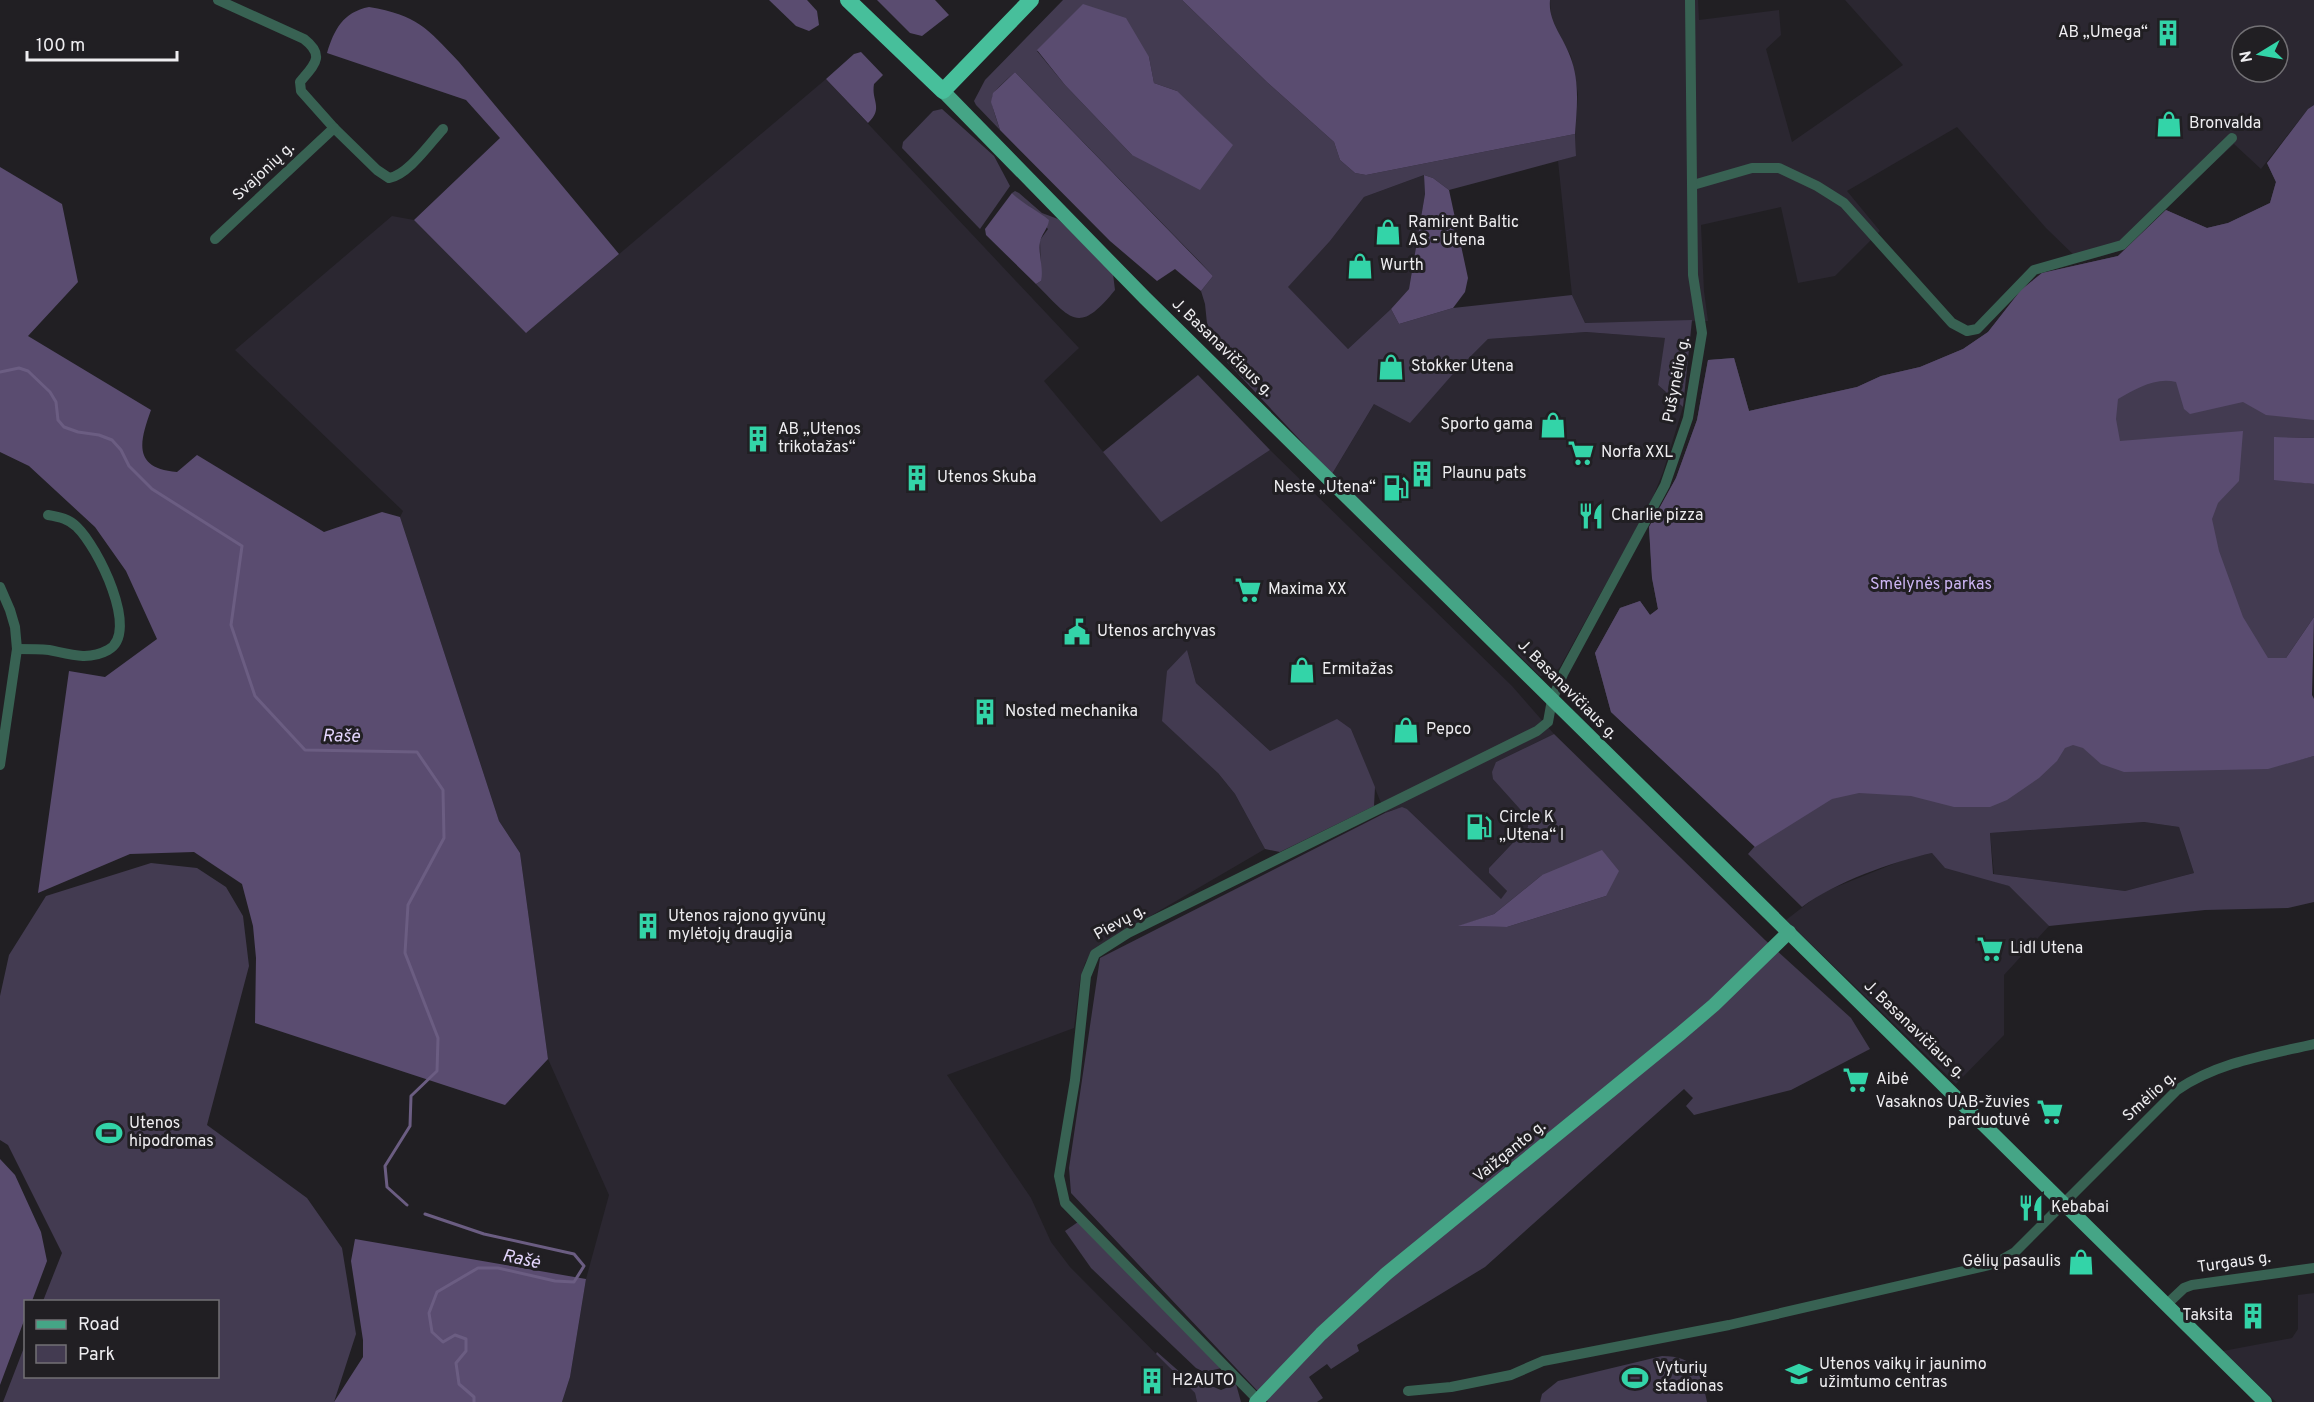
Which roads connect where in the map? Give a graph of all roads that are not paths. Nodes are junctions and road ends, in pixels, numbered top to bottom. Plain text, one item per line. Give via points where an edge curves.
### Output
1 (218, 0) edge
2 (848, 0) edge
3 (1031, 0) edge
4 (1690, 0) edge
5 (943, 91) junction
6 (334, 128) junction
7 (443, 129) dead end
8 (2232, 138) dead end
9 (1693, 185) junction
10 (215, 239) dead end
11 (48, 516) dead end
12 (0, 587) edge
13 (17, 649) junction
14 (1552, 700) junction
15 (0, 765) edge
16 (1789, 932) junction
17 (2314, 1044) edge
18 (2064, 1202) junction
19 (2314, 1268) edge
20 (2166, 1305) junction
21 (1408, 1391) dead end
22 (1258, 1401) edge
23 (2265, 1402) edge

1 - 6 street via 314,46 315,64 300,82 301,91
2 - 5 highway, J. Basanavičiaus g.
3 - 5 highway
4 - 9 street, Pušynėlio g.
5 - 14 main road, J. Basanavičiaus g. via 1069,222
6 - 7 street via 389,178 405,171
6 - 10 street, Svajonių g.
8 - 9 street via 2122,245 2034,270 1977,328 1966,331 1952,323 1844,203 1817,186 1779,168 1752,168
9 - 14 street, Pušynėlio g. via 1693,275 1702,333 1688,418 1665,485 1614,575
11 - 13 street via 65,518 78,528 98,555 114,591 120,634 115,645 94,656
12 - 13 street via 15,627
13 - 15 street
14 - 16 main road, J. Basanavičiaus g.
14 - 22 street, Pievų g. via 1548,722 1537,731 1128,933 1095,954 1086,976 1075,1080 1059,1176 1065,1203
16 - 18 main road, J. Basanavičiaus g.
16 - 22 main road, Vaižganto g. via 1680,1034 1386,1274 1321,1334
17 - 18 street, Smėlio g. via 2233,1062 2193,1079 2177,1090
18 - 20 main road, J. Basanavičiaus g.
18 - 21 street, Smėlio g. via 2015,1252 1994,1264 1728,1325 1543,1361 1511,1374 1451,1387
19 - 20 street, Turgaus g. via 2184,1287
20 - 23 main road, J. Basanavičiaus g.

